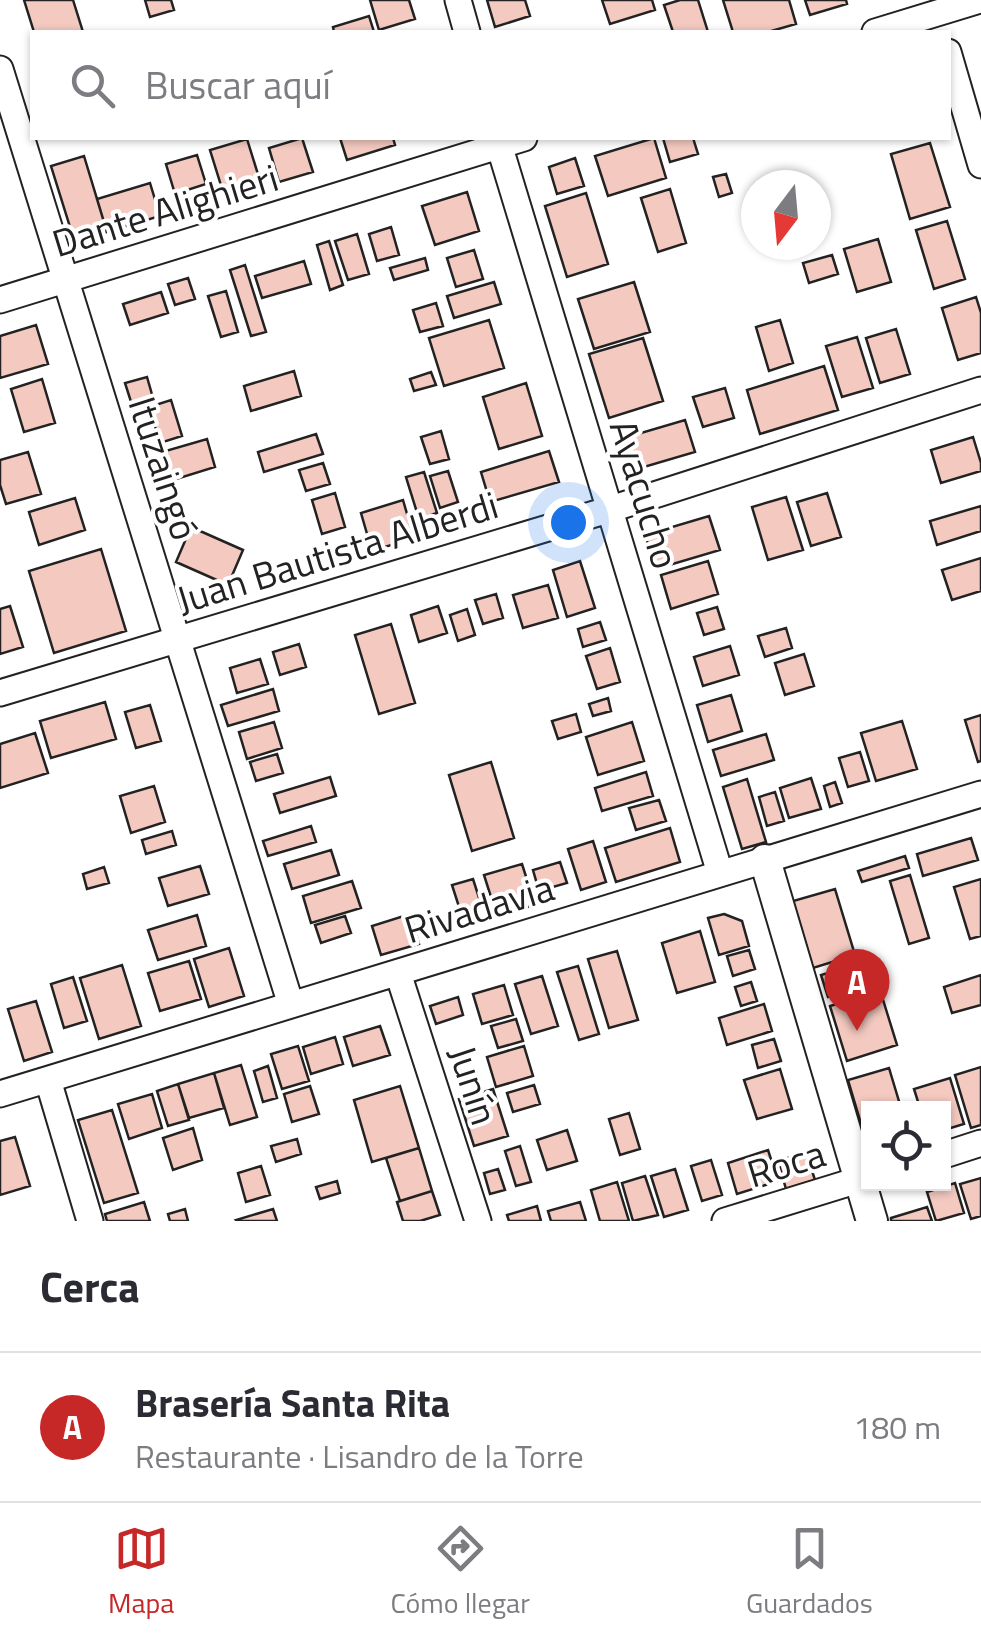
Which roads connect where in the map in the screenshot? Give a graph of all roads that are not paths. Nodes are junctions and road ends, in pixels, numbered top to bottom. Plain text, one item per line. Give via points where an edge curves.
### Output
1 (458, 0) edge
2 (980, 0) edge
3 (938, 15) edge
4 (466, 30) edge
5 (882, 30) edge
6 (951, 62) edge
7 (0, 69) edge
8 (498, 141) edge
9 (981, 164) edge
10 (65, 280) junction
11 (0, 300) edge
12 (981, 390) edge
13 (611, 508) junction
14 (179, 638) junction
15 (0, 694) edge
16 (981, 794) edge
17 (765, 860) junction
18 (720, 873) junction
19 (398, 973) junction
20 (291, 1005) junction
21 (48, 1080) junction
22 (0, 1094) edge
23 (981, 1143) edge
24 (951, 1152) edge
25 (861, 1169) edge
26 (861, 1180) edge
27 (866, 1191) edge
28 (90, 1221) edge
29 (478, 1221) edge
30 (725, 1221) edge
31 (872, 1221) edge

1 - 4 street
2 - 3 street
3 - 5 street
6 - 9 street
7 - 10 street, Ituzaingó
8 - 10 street, Dante Alighieri
8 - 13 street, Ayacucho
10 - 11 street, Dante Alighieri
10 - 14 street, Ituzaingó
12 - 13 street, Juan Bautista Alberdi
13 - 14 street, Juan Bautista Alberdi
13 - 18 street, Ayacucho
14 - 15 street, Juan Bautista Alberdi
14 - 20 street, Ituzaingó
16 - 17 street, Rivadavia
17 - 18 street, Rivadavia
17 - 25 main road
18 - 19 street, Rivadavia
19 - 20 street, Rivadavia
19 - 29 street, Junín
20 - 21 street, Rivadavia
21 - 22 street, Rivadavia
21 - 28 street
23 - 24 street
26 - 30 street, Roca
27 - 31 main road

